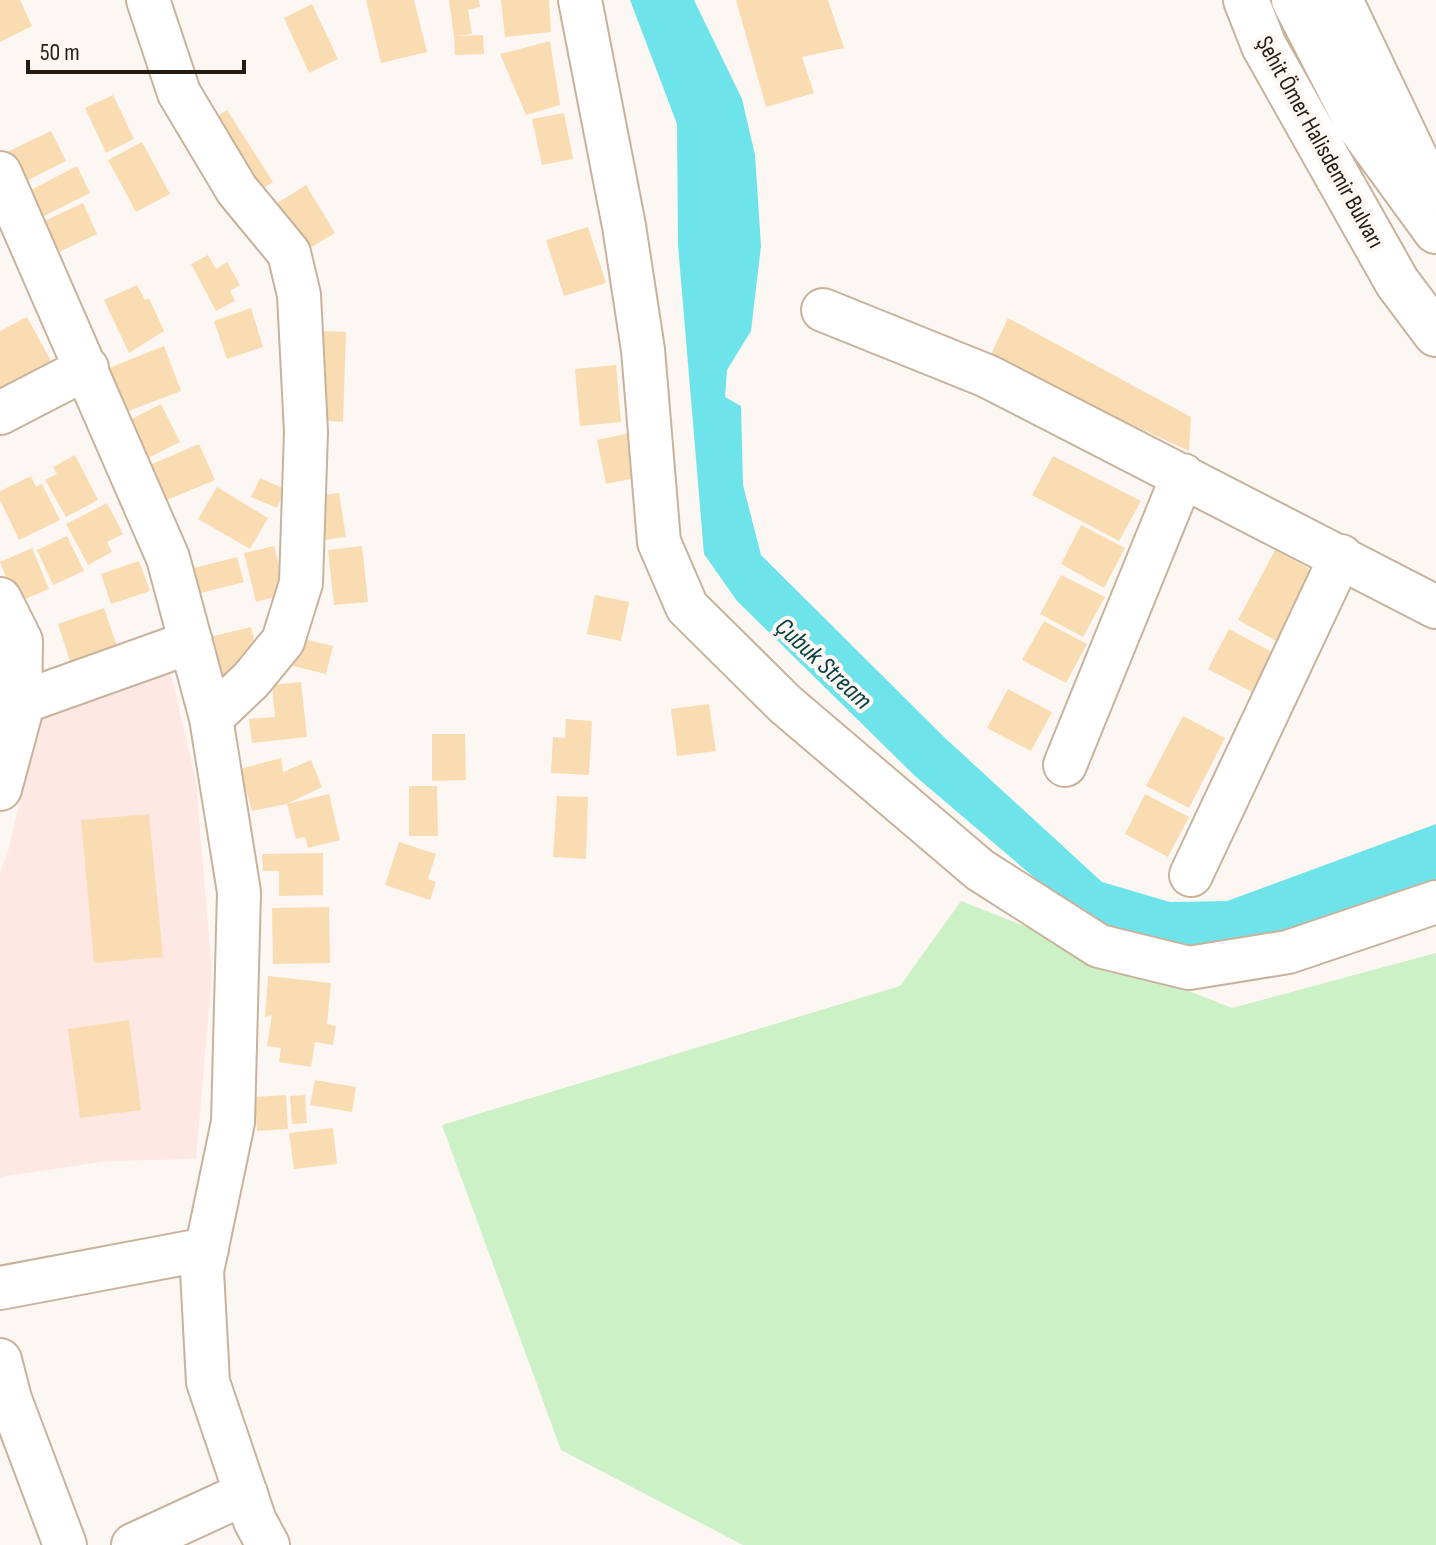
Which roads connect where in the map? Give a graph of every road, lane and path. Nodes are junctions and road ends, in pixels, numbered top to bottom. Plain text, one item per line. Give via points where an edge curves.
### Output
1 (148, 0) edge
2 (580, 0) edge
3 (1218, 0) edge
4 (1246, 0) edge
5 (1294, 0) edge
6 (1340, 0) edge
7 (0, 173) edge
8 (1436, 200) edge
9 (1436, 231) edge
10 (1397, 282) junction
11 (823, 310) dead end
12 (1436, 334) edge
13 (87, 368) junction
14 (0, 413) edge
15 (1183, 475) junction
16 (1341, 556) junction
17 (0, 599) edge
18 (1436, 607) edge
19 (191, 642) junction
20 (20, 703) junction
21 (211, 718) junction
22 (1065, 765) dead end
23 (0, 789) edge
24 (1191, 875) dead end
25 (1436, 902) edge
26 (207, 1249) junction
27 (0, 1288) edge
28 (0, 1360) edge
29 (246, 1493) junction
30 (65, 1545) edge
31 (133, 1545) edge
32 (268, 1545) edge

1 - 21 street via 179,93 237,190 289,253 299,295 306,432 301,583 283,641
2 - 25 street via 648,279 643,350 659,542 687,607 785,704 980,870 1099,946 1189,968 1288,952
3 - 10 highway, Şehit Ömer Halisdemir Bulvarı via 1275,117
4 - 10 highway, Şehit Ömer Halisdemir Bulvarı via 1264,46
5 - 9 highway, Şehit Ömer Halisdemir Bulvarı via 1358,124
6 - 8 highway
7 - 13 street
10 - 12 highway, Şehit Ömer Halisdemir Bulvarı
11 - 15 street via 987,376
13 - 14 street
13 - 19 street via 168,558
15 - 16 street
15 - 22 street
16 - 18 street
16 - 24 street
17 - 20 street via 21,641
19 - 20 street
19 - 21 street
20 - 23 street
21 - 26 street via 239,892 233,1122
26 - 27 street
26 - 29 street via 202,1271 208,1382
28 - 30 street
29 - 31 street
29 - 32 street

